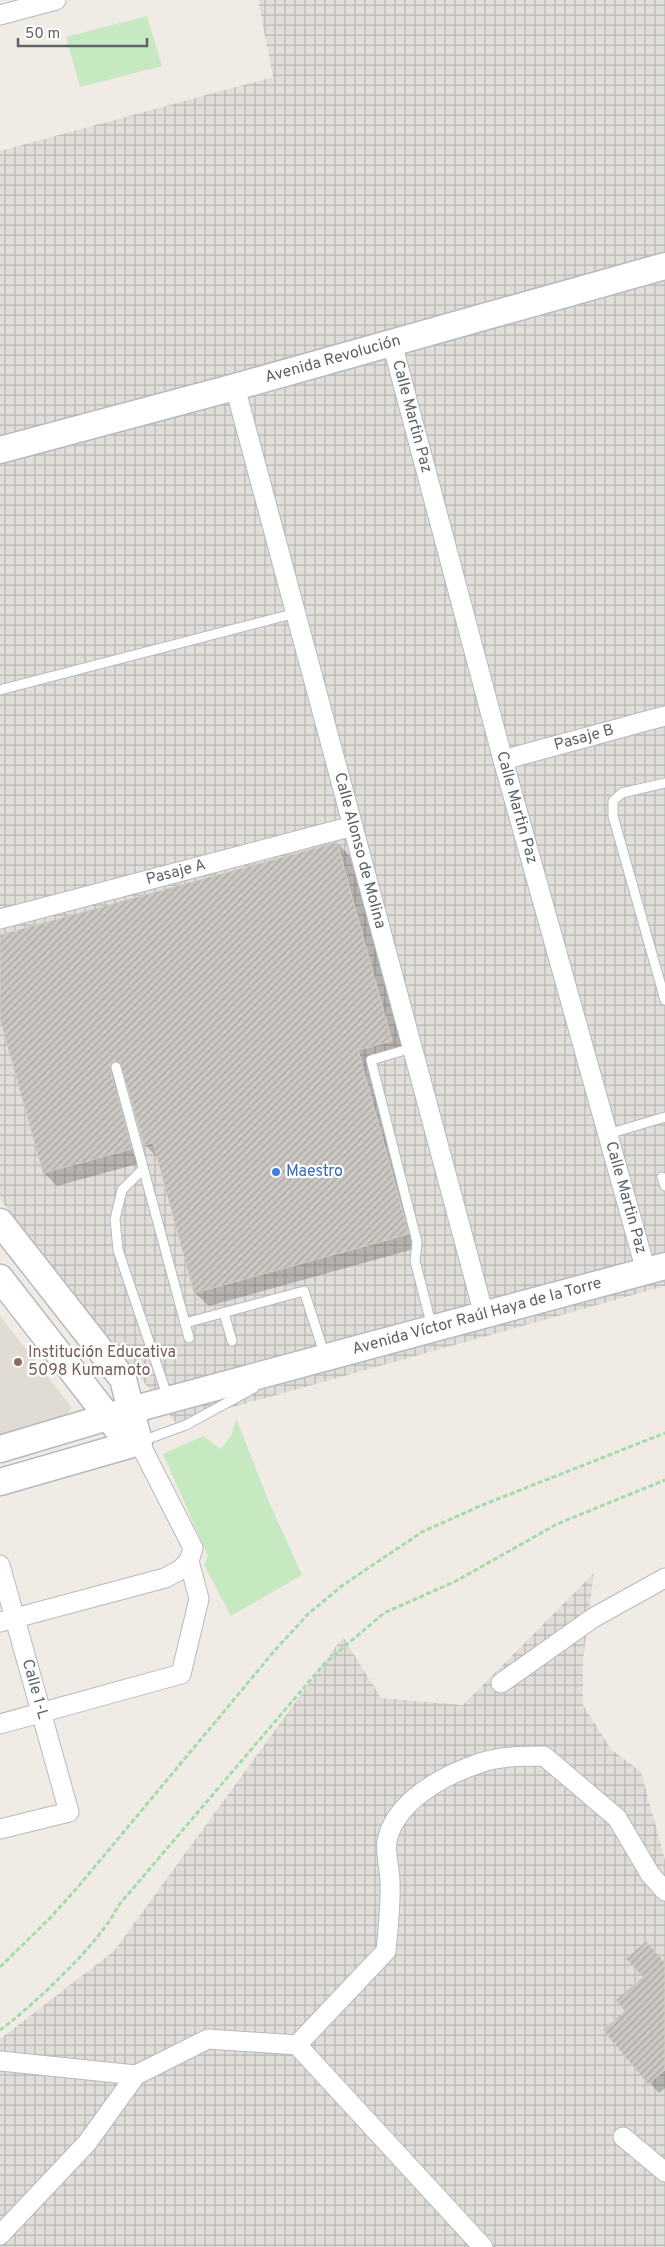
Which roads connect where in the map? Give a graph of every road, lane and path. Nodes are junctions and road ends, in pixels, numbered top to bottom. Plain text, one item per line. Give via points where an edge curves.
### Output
1 (56, 0) edge
2 (0, 15) edge
3 (665, 266) edge
4 (392, 343) junction
5 (235, 387) junction
6 (0, 450) edge
7 (296, 614) junction
8 (0, 690) edge
9 (665, 716) edge
10 (503, 760) junction
11 (665, 783) edge
12 (353, 826) junction
13 (0, 919) edge
14 (665, 1000) edge
15 (412, 1048) junction
16 (116, 1067) dead end
17 (665, 1118) edge
18 (608, 1134) junction
19 (143, 1169) junction
20 (0, 1222) edge
21 (655, 1269) edge
22 (0, 1278) edge
23 (224, 1312) junction
24 (484, 1315) junction
25 (185, 1323) junction
26 (432, 1329) junction
27 (189, 1338) dead end
28 (232, 1341) dead end
29 (326, 1358) junction
30 (290, 1368) junction
31 (168, 1400) junction
32 (120, 1414) junction
33 (665, 1433) edge
34 (134, 1444) junction
35 (0, 1449) edge
36 (665, 1480) edge
37 (0, 1482) edge
38 (189, 1561) junction
39 (0, 1565) edge
40 (665, 1578) edge
41 (7, 1620) edge
42 (501, 1683) dead end
43 (40, 1712) junction
44 (0, 1724) edge
45 (0, 1829) edge
46 (665, 1891) edge
47 (0, 1967) edge
48 (0, 2030) edge
49 (297, 2045) junction
50 (1, 2061) edge
51 (136, 2075) junction
52 (623, 2137) dead end
53 (665, 2172) edge
54 (0, 2235) edge
55 (483, 2247) edge

1 - 2 street
3 - 4 street, Avenida Revolución
4 - 5 street, Avenida Revolución
4 - 10 street, Calle Martin Paz
5 - 6 street, Avenida Revolución
5 - 7 street, Calle Alonso de Molina
7 - 8 lane
7 - 12 street, Calle Alonso de Molina
9 - 10 street, Pasaje B
10 - 18 street, Calle Martin Paz
11 - 14 lane via 622,793 613,801 613,816
12 - 13 street, Pasaje A
12 - 15 street, Calle Alonso de Molina
15 - 24 street, Calle Alonso de Molina
15 - 26 lane via 371,1060 417,1242 415,1260
16 - 19 lane
17 - 18 lane
18 - 21 street, Calle Martin Paz
19 - 25 lane
19 - 31 lane via 122,1190 115,1219 118,1250
20 - 32 street via 123,1379
21 - 24 street, Avenida Víctor Raúl Haya de la Torre
22 - 32 street
23 - 25 lane
23 - 28 lane
23 - 29 lane via 304,1291
24 - 26 street, Avenida Víctor Raúl Haya de la Torre
25 - 27 lane
26 - 29 street, Avenida Víctor Raúl Haya de la Torre
29 - 30 street, Avenida Víctor Raúl Haya de la Torre
30 - 31 street, Avenida Víctor Raúl Haya de la Torre
30 - 34 lane, Avenida Víctor Raúl Haya de la Torre via 186,1426
31 - 32 street, Avenida Víctor Raúl Haya de la Torre
32 - 34 street
32 - 35 street, Avenida Víctor Raúl Haya de la Torre
33 - 47 path via 422,1532 343,1585 308,1614 276,1649 77,1888
34 - 37 street, Avenida Víctor Raúl Haya de la Torre
34 - 38 street via 193,1548
36 - 48 path via 557,1524 456,1582 384,1613 356,1636 317,1672 63,1974
38 - 41 street via 165,1578
38 - 43 street via 200,1599 181,1674
39 - 41 street, Calle 1-L
40 - 42 street via 593,1618
41 - 43 street, Calle 1-L
43 - 44 street
43 - 45 street, Calle 1-L via 69,1812
46 - 49 street via 650,1874 617,1818 544,1756 515,1756 480,1763 428,1788 405,1806 392,1823 387,1842 390,1884 386,1951
49 - 51 street via 208,2038
49 - 55 street
50 - 51 street
51 - 54 street via 87,2143
52 - 53 street

